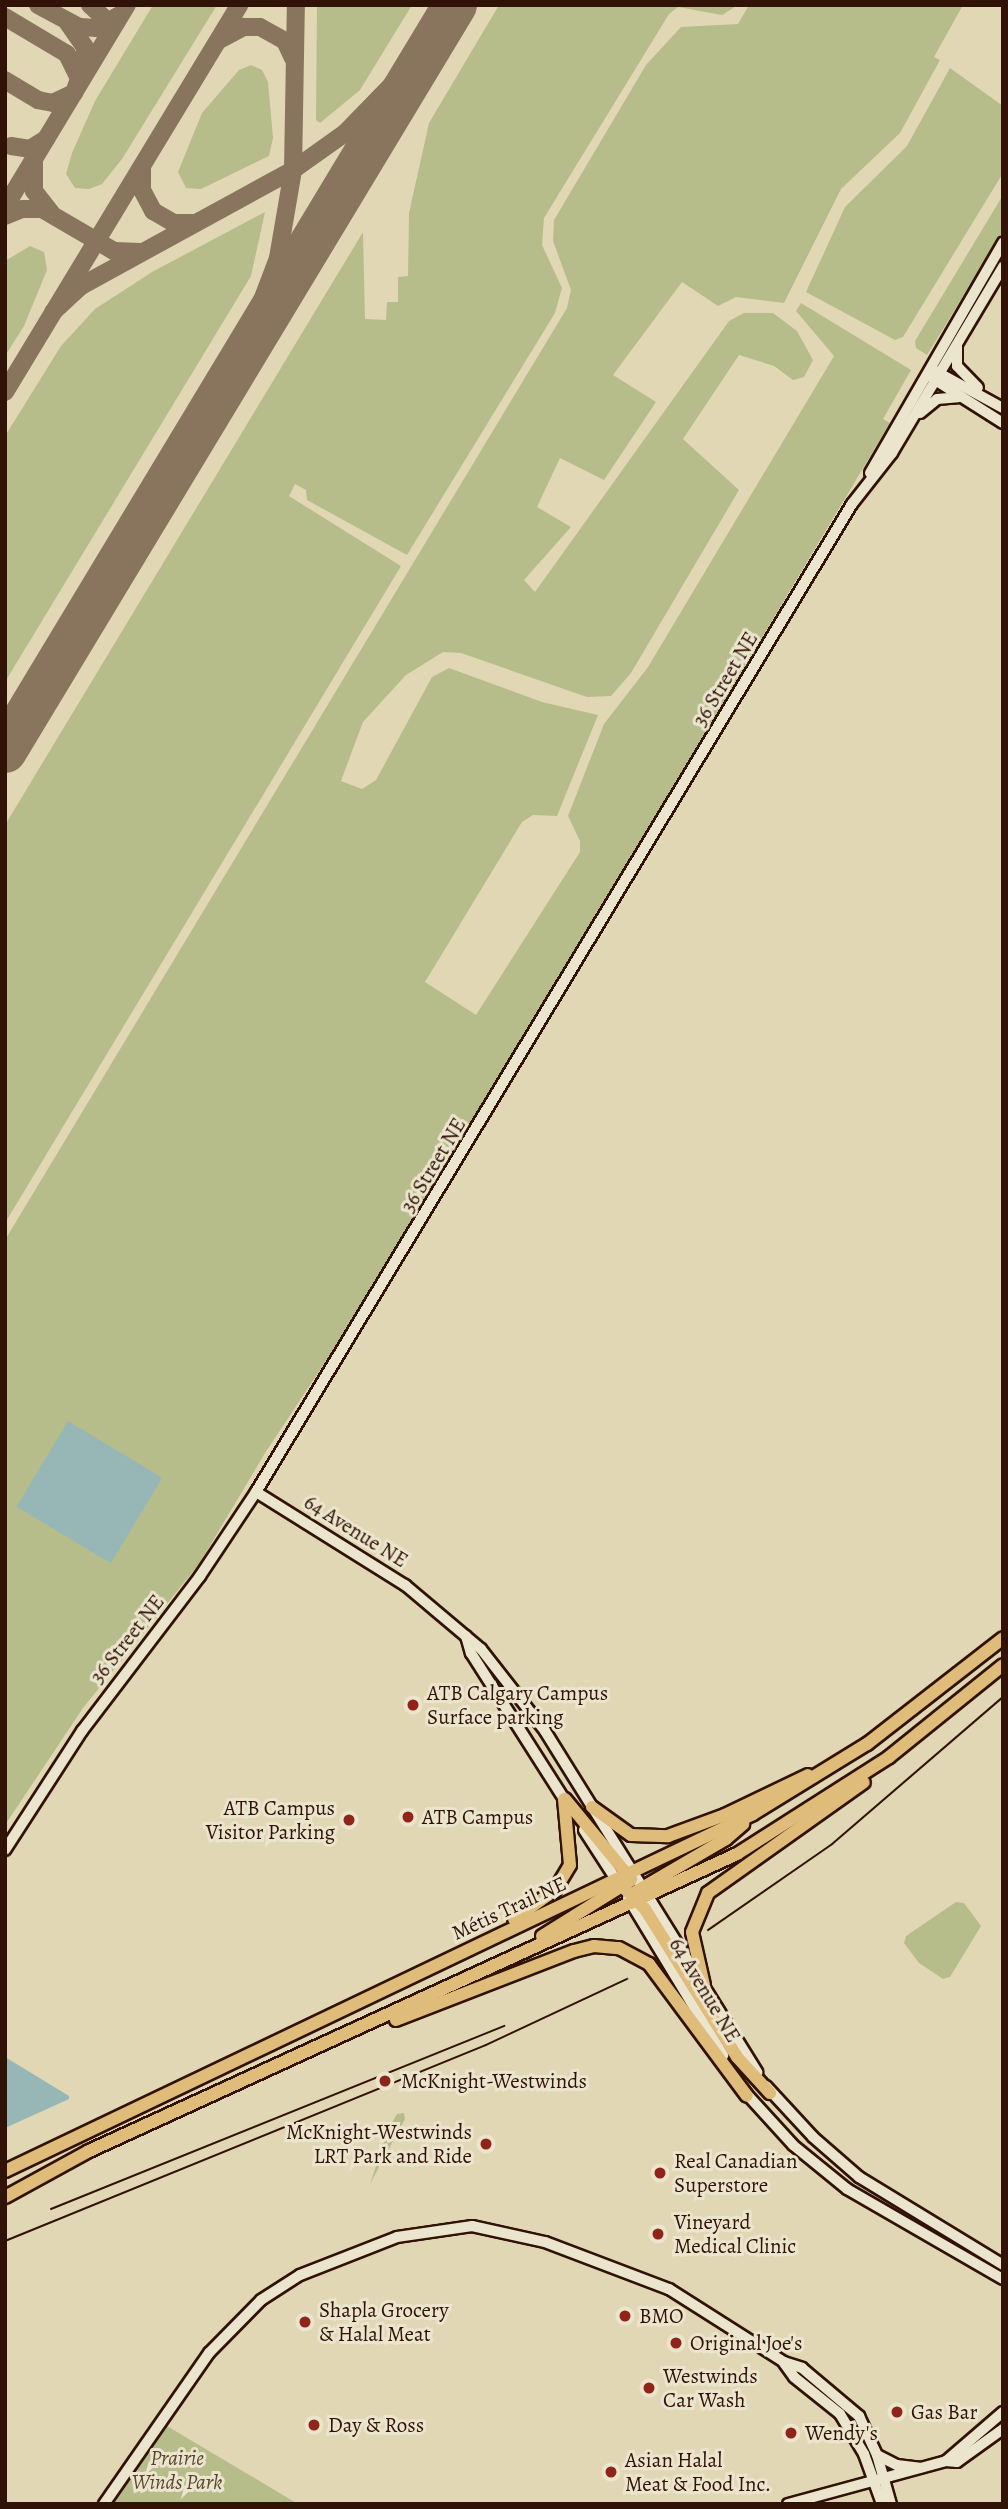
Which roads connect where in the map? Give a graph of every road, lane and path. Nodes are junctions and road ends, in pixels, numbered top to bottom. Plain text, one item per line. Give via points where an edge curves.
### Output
1 (1003, 243) edge
2 (1003, 267) edge
3 (958, 342) junction
4 (927, 370) junction
5 (937, 377) junction
6 (960, 397) junction
7 (990, 400) junction
8 (1003, 408) edge
9 (1003, 423) edge
10 (908, 425) junction
11 (866, 482) junction
12 (256, 1492) junction
13 (465, 1634) junction
14 (1003, 1638) edge
15 (1003, 1665) edge
16 (889, 1757) junction
17 (819, 1775) junction
18 (565, 1799) junction
19 (592, 1807) junction
20 (753, 1814) junction
21 (5, 1850) edge
22 (633, 1887) junction
23 (476, 1943) junction
24 (530, 1946) junction
25 (704, 1985) junction
26 (365, 2028) junction
27 (770, 2092) junction
28 (747, 2096) junction
29 (5, 2171) edge
30 (5, 2197) edge
31 (1003, 2264) edge
32 (1003, 2279) edge
33 (784, 2362) junction
34 (1003, 2412) edge
35 (1003, 2429) edge
36 (877, 2455) junction
37 (946, 2461) junction
38 (926, 2469) junction
39 (878, 2482) junction
40 (104, 2504) edge
41 (788, 2504) edge
42 (882, 2504) edge
43 (891, 2504) edge

1 - 4 street, 36 Street NE
2 - 3 street, 36 Street NE
3 - 5 street, 36 Street NE
3 - 7 street via 957,366
4 - 5 street
4 - 11 street, 36 Street NE via 877,454
5 - 6 street
5 - 7 street
5 - 10 street, 36 Street NE
6 - 9 street
6 - 10 street via 936,399
7 - 8 street
10 - 11 street, 36 Street NE
11 - 12 street, 36 Street NE
12 - 13 street, 64 Avenue NE via 405,1585
12 - 21 street, 36 Street NE via 200,1576 82,1731
13 - 18 street, 64 Avenue NE via 471,1653
13 - 19 street, 64 Avenue NE via 517,1691
14 - 17 main road, Métis Trail NE via 933,1695
15 - 16 main road, Métis Trail NE
16 - 22 main road, Métis Trail NE via 737,1854
16 - 25 main road via 863,1783 708,1893 692,1932
17 - 19 main road via 805,1776 725,1815 667,1836 631,1835
17 - 20 main road, Métis Trail NE
18 - 22 main road
18 - 23 main road via 570,1865 560,1885
19 - 22 street, 64 Avenue NE
20 - 22 main road, Métis Trail NE
20 - 22 main road via 726,1839
22 - 23 main road, Métis Trail NE
22 - 24 main road, Métis Trail NE
22 - 24 main road via 554,1926
22 - 25 street, 64 Avenue NE
22 - 27 main road via 737,2057
22 - 28 street, 64 Avenue NE
23 - 29 main road, Métis Trail NE
24 - 26 main road, Métis Trail NE
25 - 27 street, 64 Avenue NE
26 - 28 main road via 388,2024 574,1951 594,1946 619,1948 649,1964
26 - 30 main road, Métis Trail NE via 89,2151
27 - 31 street, 64 Avenue NE via 859,2176
28 - 32 street, 64 Avenue NE via 793,2145 847,2189
33 - 36 street via 802,2368 848,2402
33 - 39 street via 794,2377 840,2414
33 - 40 street via 670,2289 545,2242 482,2227 411,2233 291,2279 243,2315 209,2353
34 - 37 street
35 - 37 street via 973,2454 957,2462
36 - 38 street via 897,2465
36 - 39 street
37 - 38 street
38 - 39 street
39 - 41 street
39 - 42 street
39 - 43 street

